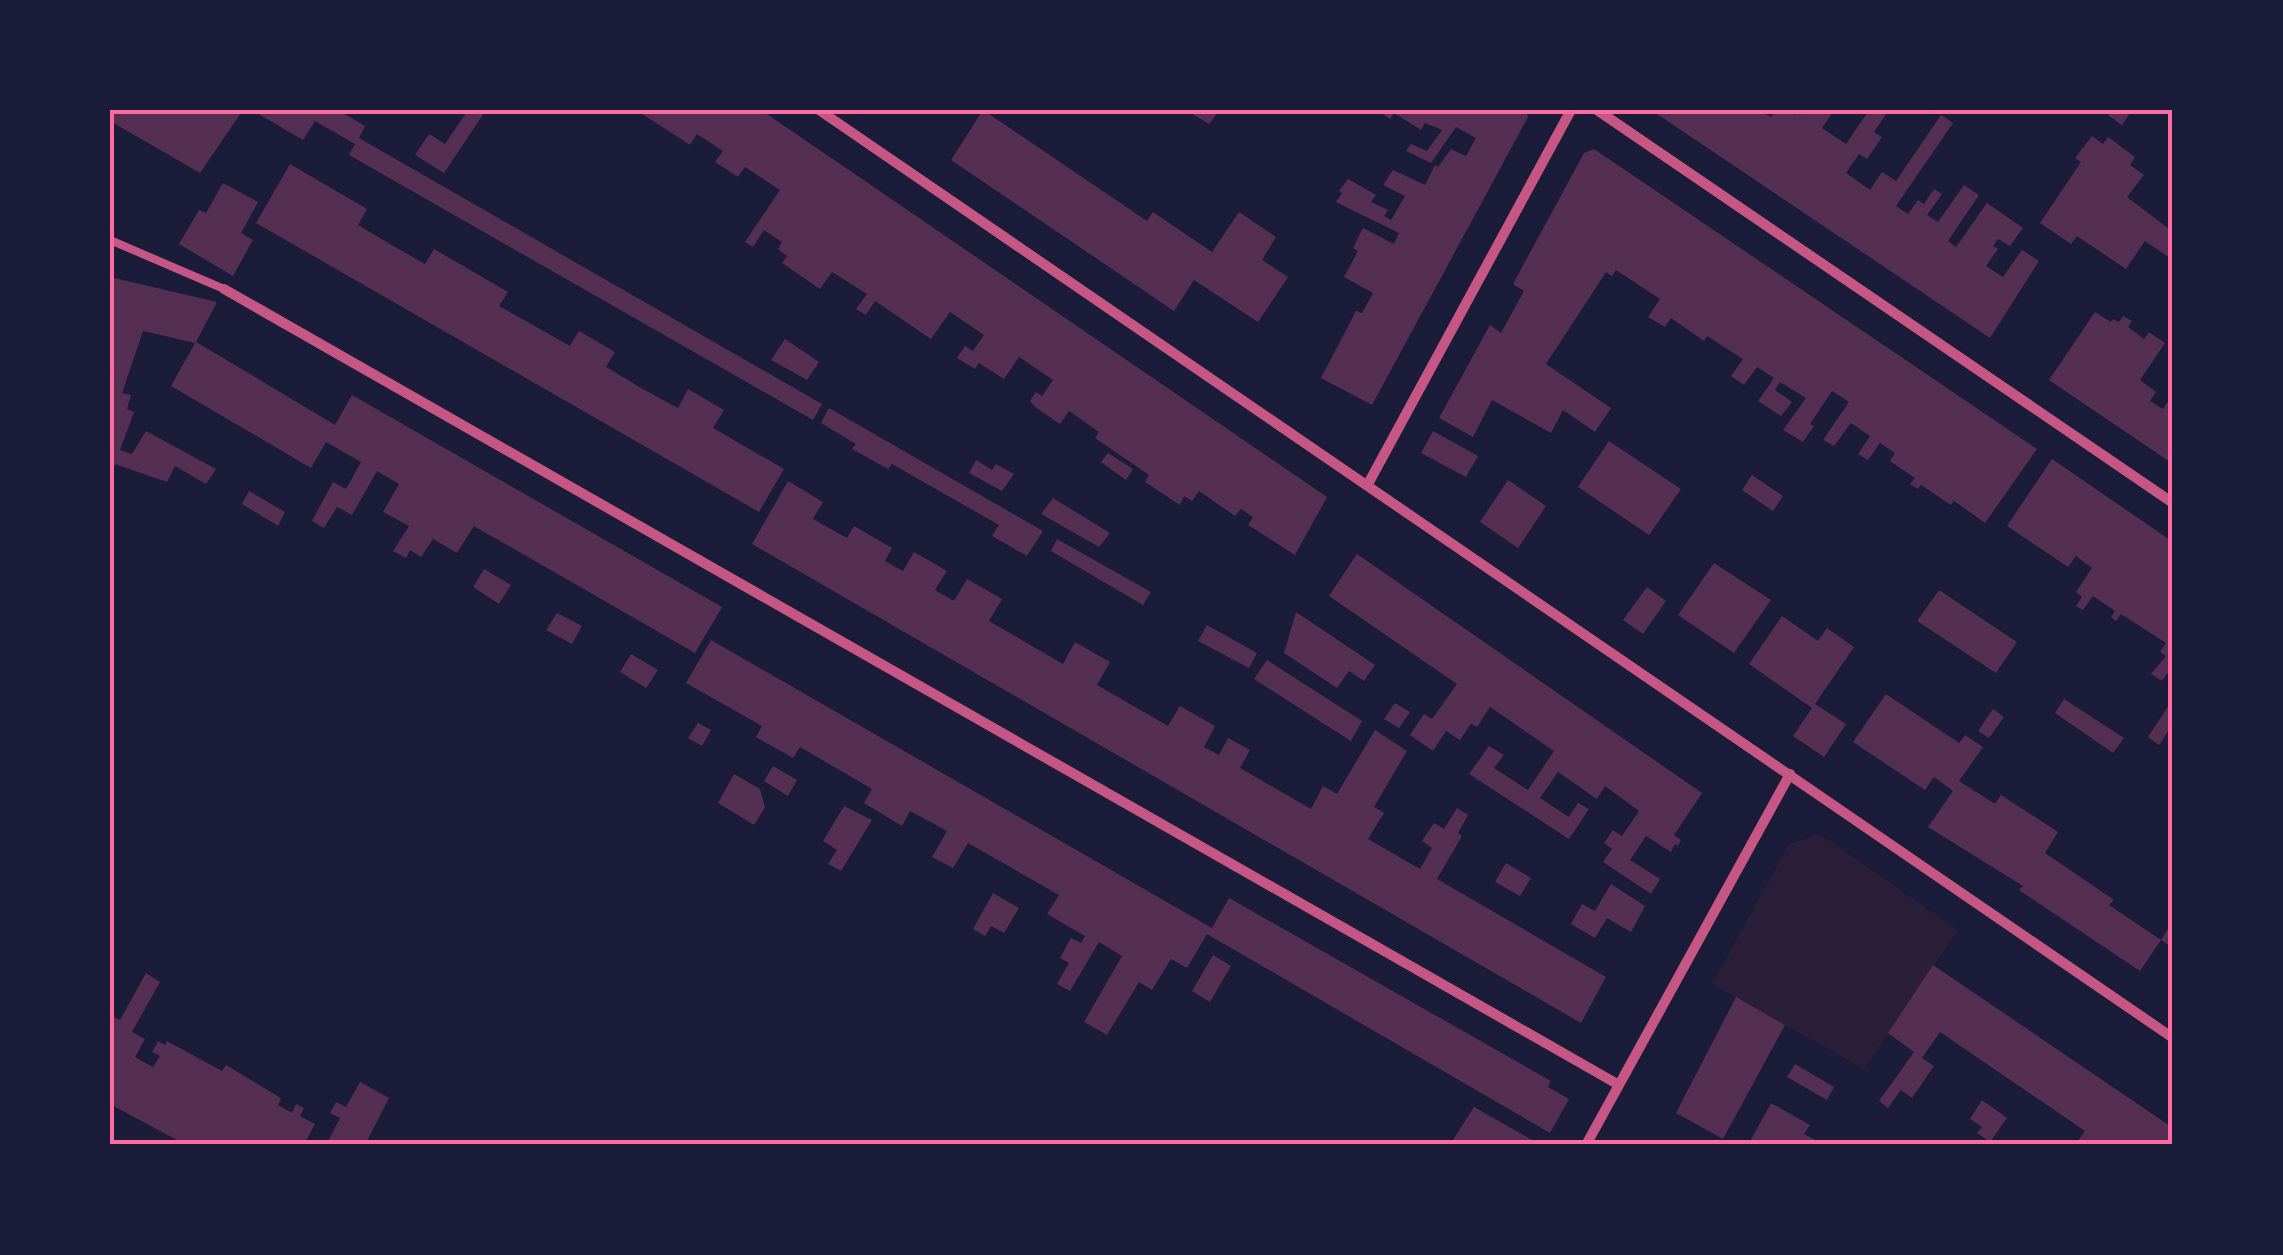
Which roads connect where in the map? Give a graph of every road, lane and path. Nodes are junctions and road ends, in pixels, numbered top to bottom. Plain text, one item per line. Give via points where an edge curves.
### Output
1 (819, 110) edge
2 (1572, 110) edge
3 (1596, 110) edge
4 (110, 240) edge
5 (224, 289) joint
6 (1368, 484) junction
7 (2173, 504) edge
8 (1790, 774) junction
9 (2173, 1038) edge
10 (1619, 1085) junction
11 (1586, 1145) edge

1 - 6 street
2 - 6 street
3 - 7 street
4 - 5 lane
5 - 10 street
6 - 8 street
8 - 9 street
8 - 10 street
10 - 11 street

